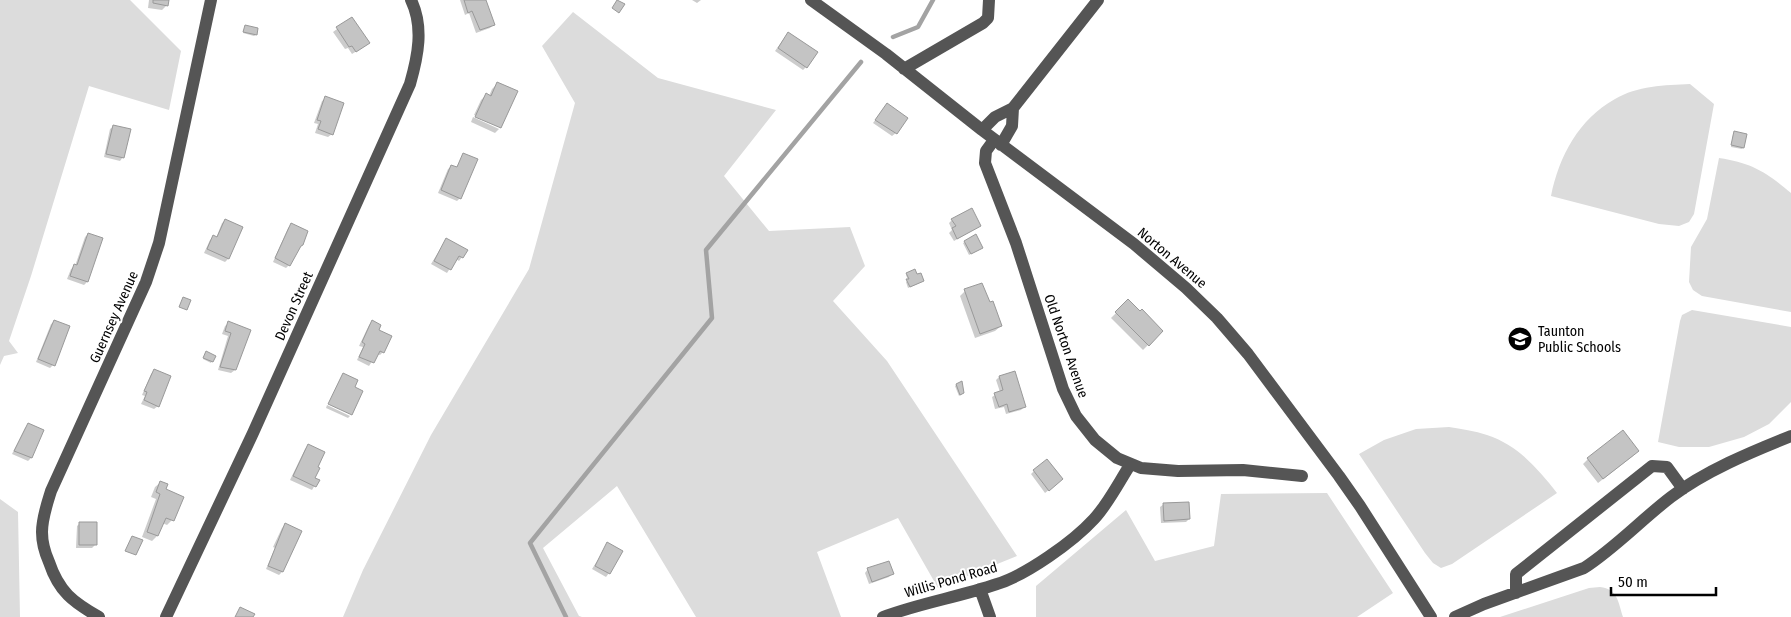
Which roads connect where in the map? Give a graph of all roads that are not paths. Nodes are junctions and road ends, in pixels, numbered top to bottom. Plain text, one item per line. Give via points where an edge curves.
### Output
1 (210, 0) edge
2 (411, 0) edge
3 (811, 0) edge
4 (989, 0) edge
5 (1098, 0) edge
6 (904, 69) junction
7 (1013, 108) junction
8 (982, 130) junction
9 (998, 142) junction
10 (1791, 436) edge
11 (1130, 465) junction
12 (1302, 476) dead end
13 (1683, 489) junction
14 (980, 589) junction
15 (1516, 593) junction
16 (99, 617) edge
17 (166, 617) edge
18 (883, 617) edge
19 (990, 617) edge
20 (1431, 617) edge
21 (1455, 617) edge

1 - 16 street, Guernsey Avenue via 151,271 51,491 44,518 43,543 58,583 70,598
2 - 17 street, Devon Street via 419,34 410,84 253,433
3 - 6 street, Norton Avenue
4 - 6 street via 988,18 983,23
5 - 7 street
6 - 8 street, Norton Avenue
7 - 8 street via 996,116
7 - 9 street, Old Norton Avenue via 1012,126
8 - 9 street, Norton Avenue
9 - 11 street, Old Norton Avenue via 986,151 985,164 1016,243 1063,389 1076,416 1095,440
9 - 20 street, Norton Avenue via 1169,273 1227,328 1360,506
10 - 13 street
11 - 12 street, Old Norton Avenue via 1161,470 1243,470
11 - 14 street, Willis Pond Road via 1094,518 1069,541 1014,578
13 - 15 street via 1599,559 1584,568
13 - 15 street via 1667,467 1652,466 1516,574
14 - 18 street, Willis Pond Road
14 - 19 street
15 - 21 street

